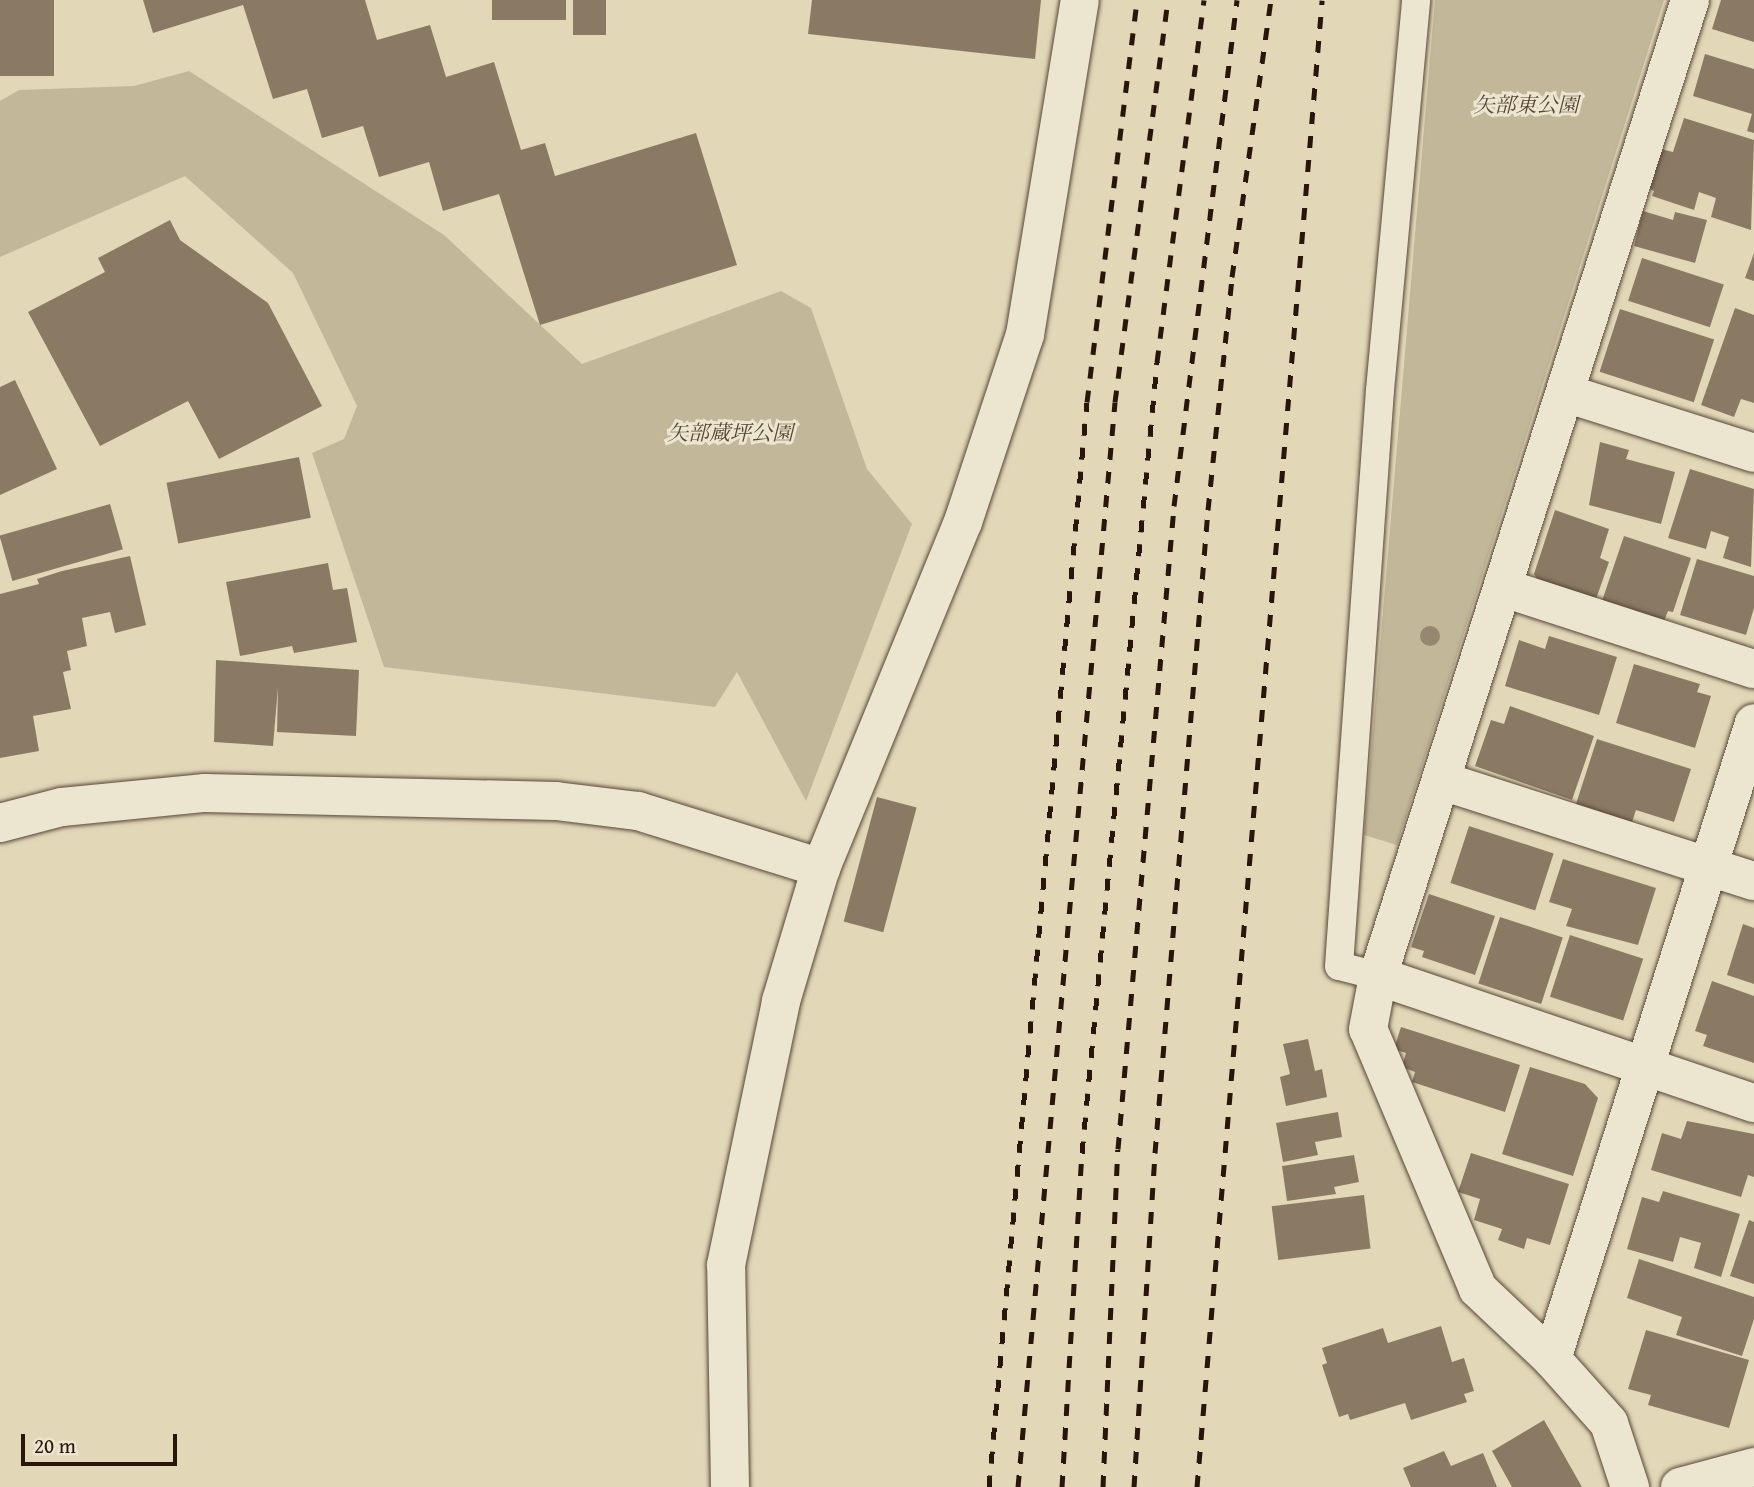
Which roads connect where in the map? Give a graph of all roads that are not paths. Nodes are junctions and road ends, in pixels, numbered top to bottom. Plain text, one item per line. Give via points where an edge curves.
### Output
1 (1080, 0) edge
2 (1416, 0) edge
3 (1690, 0) edge
4 (1568, 394) junction
5 (1754, 453) edge
6 (1504, 588) junction
7 (1754, 669) edge
8 (1754, 723) edge
9 (1442, 781) junction
10 (0, 823) edge
11 (1709, 866) junction
12 (821, 868) junction
13 (1754, 881) edge
14 (1378, 976) junction
15 (1645, 1066) junction
16 (1754, 1103) edge
17 (1552, 1359) junction
18 (1754, 1467) edge
19 (730, 1487) edge
20 (1630, 1487) edge
21 (1680, 1487) edge

1 - 12 street via 1025,335 963,522
2 - 14 lane via 1380,390 1339,966
3 - 4 street
4 - 5 street
4 - 6 street
6 - 7 street
6 - 9 street
8 - 11 street
9 - 11 street
9 - 14 street
10 - 12 street via 62,807 205,793 556,800 638,811
11 - 13 street
11 - 15 street
12 - 19 street via 781,1000 726,1265
14 - 15 street
14 - 17 street via 1368,1029 1478,1289
15 - 16 street
15 - 17 street
17 - 20 street via 1609,1423
18 - 21 street

